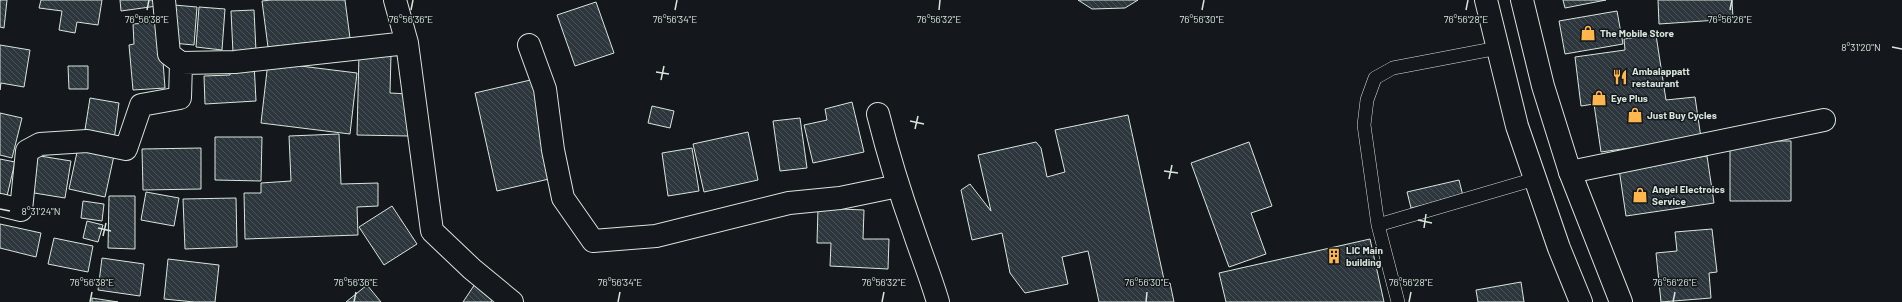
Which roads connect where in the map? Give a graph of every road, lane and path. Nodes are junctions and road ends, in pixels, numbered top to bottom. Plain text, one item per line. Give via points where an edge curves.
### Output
1 (164, 0) edge
2 (395, 0) edge
3 (1486, 0) edge
4 (1522, 0) edge
5 (407, 43) junction
6 (529, 45) dead end
7 (1498, 48) junction
8 (181, 63) junction
9 (878, 114) dead end
10 (1824, 120) dead end
11 (1570, 172) junction
12 (1535, 179) junction
13 (898, 186) junction
14 (0, 205) edge
15 (1378, 225) junction
16 (512, 302) edge
17 (938, 302) edge
18 (1398, 302) edge
19 (1581, 302) edge
20 (1621, 302) edge

1 - 8 street via 169,54
2 - 5 street
3 - 7 street
4 - 11 street
5 - 8 street via 235,62
5 - 16 street via 432,231
6 - 13 street via 545,88 563,198 593,241 656,236 789,203 840,198
7 - 12 street via 1517,126
7 - 15 lane via 1393,68 1374,78 1367,100 1364,125
8 - 14 street via 180,98 141,106 126,149 87,141 40,144 27,151 21,210
9 - 13 street
10 - 11 street
11 - 20 street
12 - 15 lane
12 - 19 street
13 - 17 street
15 - 18 lane

